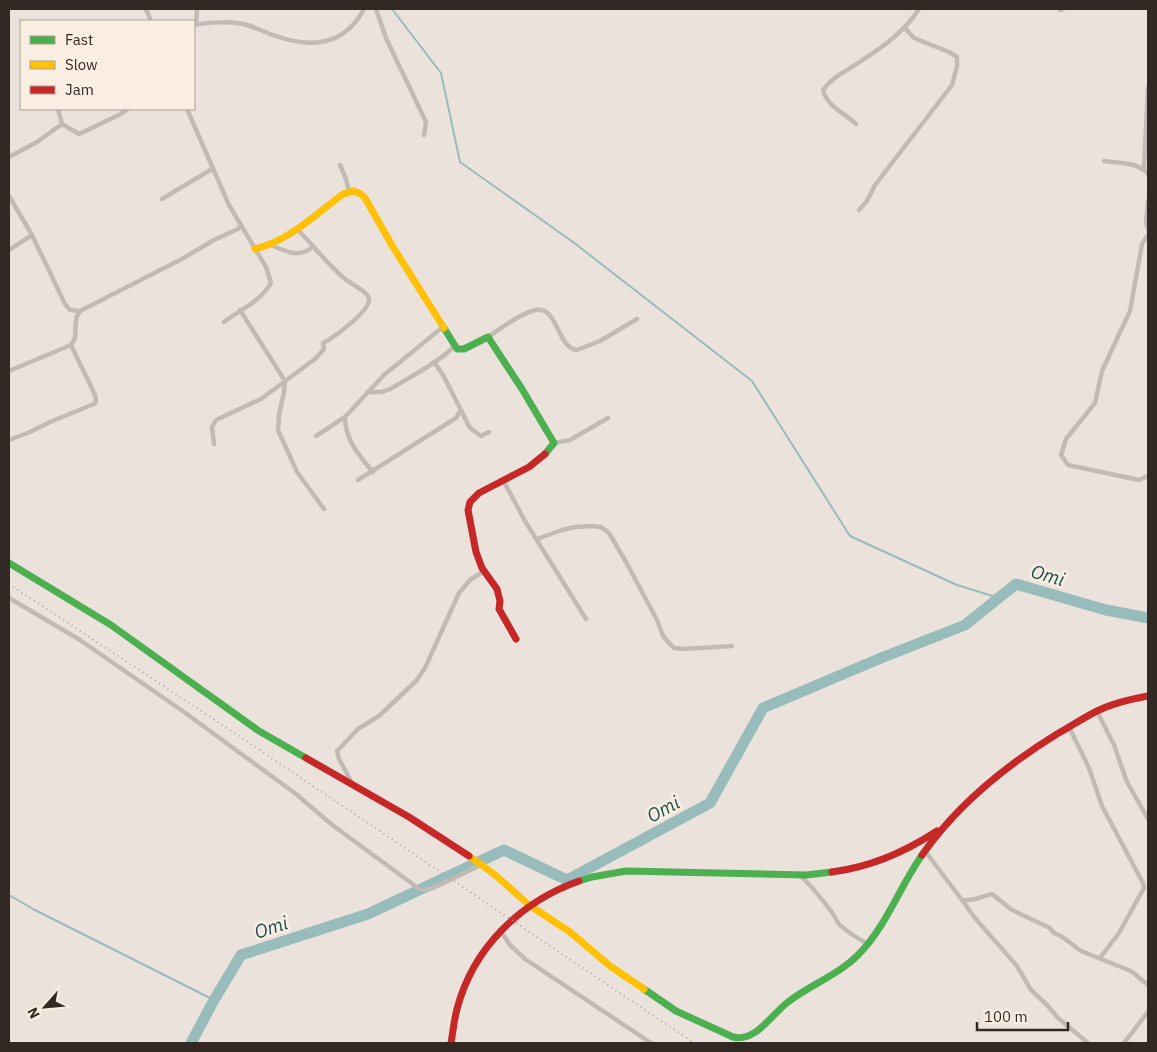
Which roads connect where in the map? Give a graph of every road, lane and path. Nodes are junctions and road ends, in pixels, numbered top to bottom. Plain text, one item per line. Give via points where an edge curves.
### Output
1 (198, 9) edge
2 (364, 9) edge
3 (376, 9) edge
4 (920, 9) edge
5 (195, 24) edge
6 (905, 28) junction
7 (1148, 87) edge
8 (58, 110) edge
9 (126, 110) edge
10 (187, 110) edge
11 (62, 124) junction
12 (856, 124) dead end
13 (424, 135) dead end
14 (9, 157) edge
15 (1104, 161) dead end
16 (340, 165) dead end
17 (212, 169) junction
18 (1144, 169) junction
19 (1148, 174) edge
20 (349, 191) junction
21 (9, 196) edge
22 (162, 199) dead end
23 (1148, 201) edge
24 (859, 210) dead end
25 (241, 225) junction
26 (296, 228) junction
27 (1148, 229) edge
28 (32, 235) junction
29 (1148, 236) edge
30 (270, 244) junction
31 (312, 247) junction
32 (255, 249) junction
33 (9, 250) edge
34 (240, 310) junction
35 (80, 311) junction
36 (637, 319) dead end
37 (224, 322) dead end
38 (444, 326) junction
39 (488, 337) junction
40 (71, 345) junction
41 (454, 346) junction
42 (434, 362) junction
43 (9, 371) edge
44 (285, 380) junction
45 (367, 392) junction
46 (461, 410) junction
47 (345, 417) junction
48 (608, 418) dead end
49 (489, 432) dead end
50 (316, 436) dead end
51 (9, 440) edge
52 (554, 443) junction
53 (214, 444) dead end
54 (373, 472) junction
55 (1148, 476) edge
56 (358, 480) dead end
57 (503, 480) junction
58 (324, 509) dead end
59 (537, 539) junction
60 (9, 563) edge
61 (484, 571) junction
62 (9, 598) edge
63 (586, 619) dead end
64 (516, 639) dead end
65 (732, 646) dead end
66 (1148, 696) edge
67 (1097, 711) junction
68 (1070, 727) junction
69 (354, 786) junction
70 (1148, 819) edge
71 (947, 823) junction
72 (925, 851) junction
73 (481, 865) junction
74 (797, 875) junction
75 (962, 900) junction
76 (529, 905) junction
77 (500, 930) junction
78 (868, 944) junction
79 (1100, 958) junction
80 (1148, 985) edge
81 (1148, 1012) edge
82 (451, 1043) edge
83 (651, 1043) edge
84 (1088, 1043) edge
85 (1124, 1043) edge

1 - 5 street
2 - 5 street via 346,32 326,41 293,42 236,23
3 - 13 street via 386,38 426,122
4 - 6 street
6 - 12 street via 828,83 823,90 832,107
6 - 24 street via 914,38 957,57 957,66 952,85
7 - 18 street
8 - 11 street
9 - 11 street via 79,134
10 - 17 street
11 - 14 street
15 - 18 street
16 - 20 street
17 - 22 street
17 - 25 street
18 - 19 street
20 - 26 street
20 - 38 street via 368,200 392,246
21 - 28 street
23 - 27 street
25 - 32 street
25 - 35 street
26 - 30 street
26 - 31 street
28 - 33 street
28 - 35 street via 66,304 70,310
29 - 55 street via 1142,244 1130,310 1102,371 1095,403 1066,439 1062,455 1068,465 1139,480
30 - 31 street via 300,254
30 - 32 street
31 - 44 street via 342,277 363,291 369,303 354,321 323,342 324,349 316,359
32 - 34 street via 271,283 258,298
34 - 37 street
34 - 44 street
35 - 40 street via 74,321 76,333
36 - 39 street via 600,341 577,350 569,347 551,316 543,309 523,314
38 - 41 street
38 - 45 street
39 - 41 street via 464,349
39 - 52 street via 534,406
40 - 43 street
40 - 51 street via 96,401
41 - 42 street
42 - 45 street via 390,389
42 - 46 street
44 - 53 street via 260,399 213,423
44 - 58 street via 278,430 297,472
45 - 47 street
46 - 49 street via 470,428 481,436
46 - 54 street via 456,418
47 - 50 street
47 - 54 street via 352,446
48 - 52 street via 570,440
52 - 57 street via 546,456
54 - 56 street
57 - 59 street
57 - 61 street via 480,492 469,503 474,550
59 - 63 street
59 - 65 street via 575,527 601,527 609,532 663,636 674,648
60 - 69 street via 111,626 259,731
61 - 64 street via 498,591 499,609
61 - 69 street via 459,593 416,682 379,716 358,729 337,751
62 - 73 street via 80,640 184,712 418,888 431,889
66 - 67 street
67 - 68 street
67 - 70 street via 1127,782
68 - 71 street via 1028,752 984,786
68 - 79 street via 1102,806 1144,888 1119,933
69 - 73 street via 409,817
71 - 72 street
71 - 74 street via 910,848 872,864 832,873
72 - 75 street
72 - 78 street
73 - 76 street
74 - 76 street via 614,872 566,884
74 - 78 street via 809,881 813,891 838,922 855,938
75 - 79 street via 972,902 992,894 1012,910
75 - 84 street via 1017,966 1031,990
76 - 77 street
76 - 78 street via 676,1011 741,1038 750,1036 788,1002 848,964
77 - 82 street via 482,953 467,981 456,1010
77 - 83 street via 525,959
79 - 80 street via 1131,970
81 - 85 street

